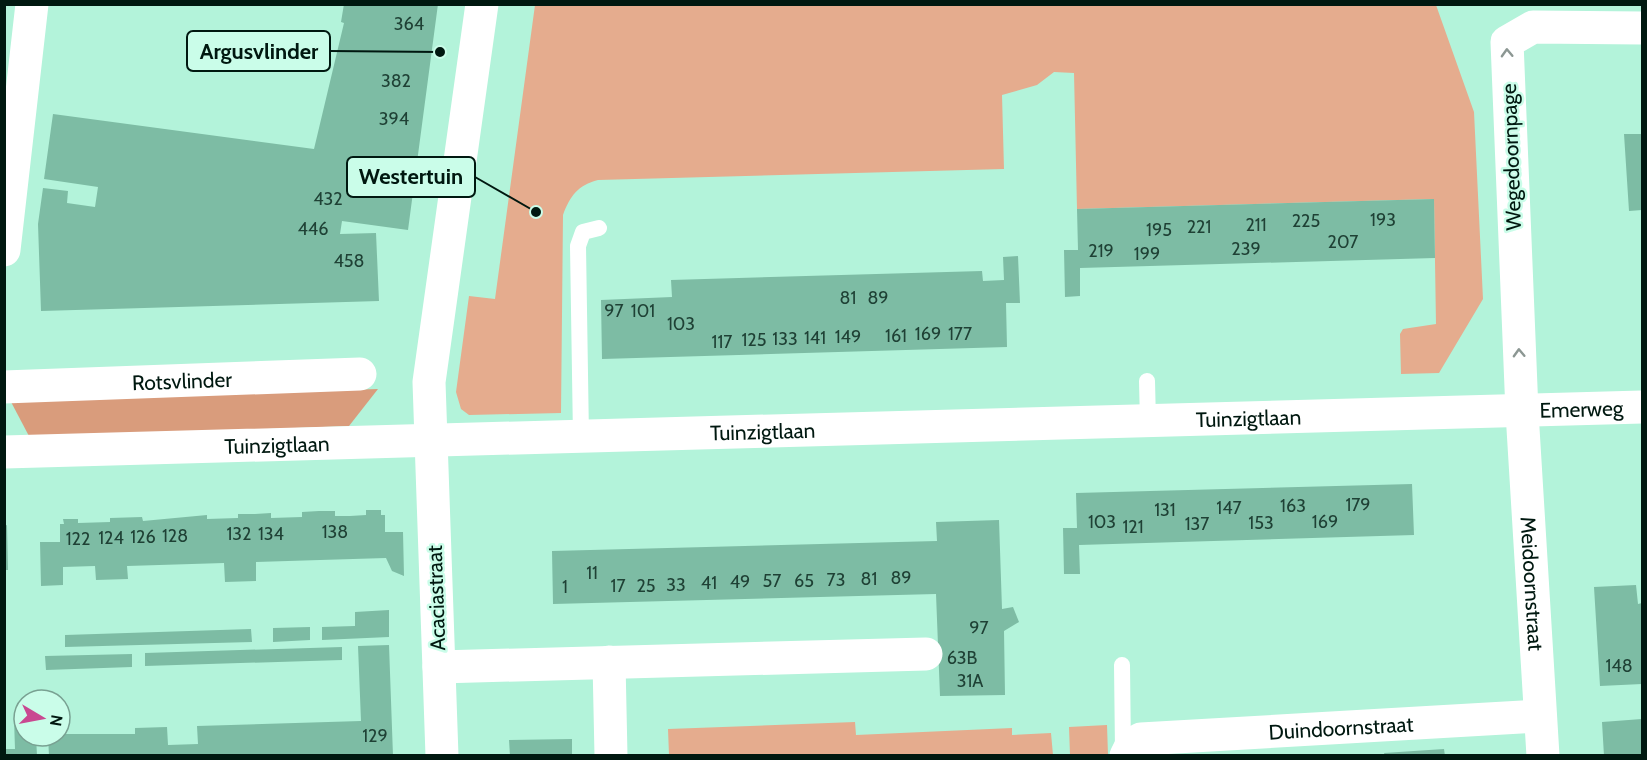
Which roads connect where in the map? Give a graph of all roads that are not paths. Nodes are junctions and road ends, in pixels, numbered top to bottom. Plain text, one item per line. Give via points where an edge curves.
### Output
1 (32, 4) edge
2 (482, 4) edge
3 (1642, 28) edge
4 (599, 228) dead end
5 (4, 250) edge
6 (360, 374) dead end
7 (1147, 381) dead end
8 (4, 387) edge
9 (1642, 407) edge
10 (1522, 412) junction
11 (1148, 422) junction
12 (581, 437) junction
13 (430, 441) junction
14 (4, 452) edge
15 (926, 654) dead end
16 (609, 662) junction
17 (1122, 665) dead end
18 (439, 667) junction
19 (1540, 716) junction
20 (1130, 750) edge
21 (442, 756) edge
22 (611, 756) edge
23 (1543, 756) edge

1 - 5 street
2 - 13 street, Acaciastraat via 429,382
10 -> 3 street, Wegedoornpage via 1507,42 1533,27
4 - 12 lane via 583,232 578,246
6 - 8 street, Rotsvlinder
7 - 11 lane
9 - 10 street, Emerweg
10 - 11 street, Tuinzigtlaan
10 - 19 street, Meidoornstraat
11 - 12 street, Tuinzigtlaan
12 - 13 street, Tuinzigtlaan
13 - 14 street, Tuinzigtlaan
13 - 18 street, Acaciastraat
15 - 16 street
16 - 18 street
16 - 22 street
17 - 20 lane
18 - 21 street, Acaciastraat
19 - 20 street, Duindoornstraat
19 - 23 street, Meidoornstraat

